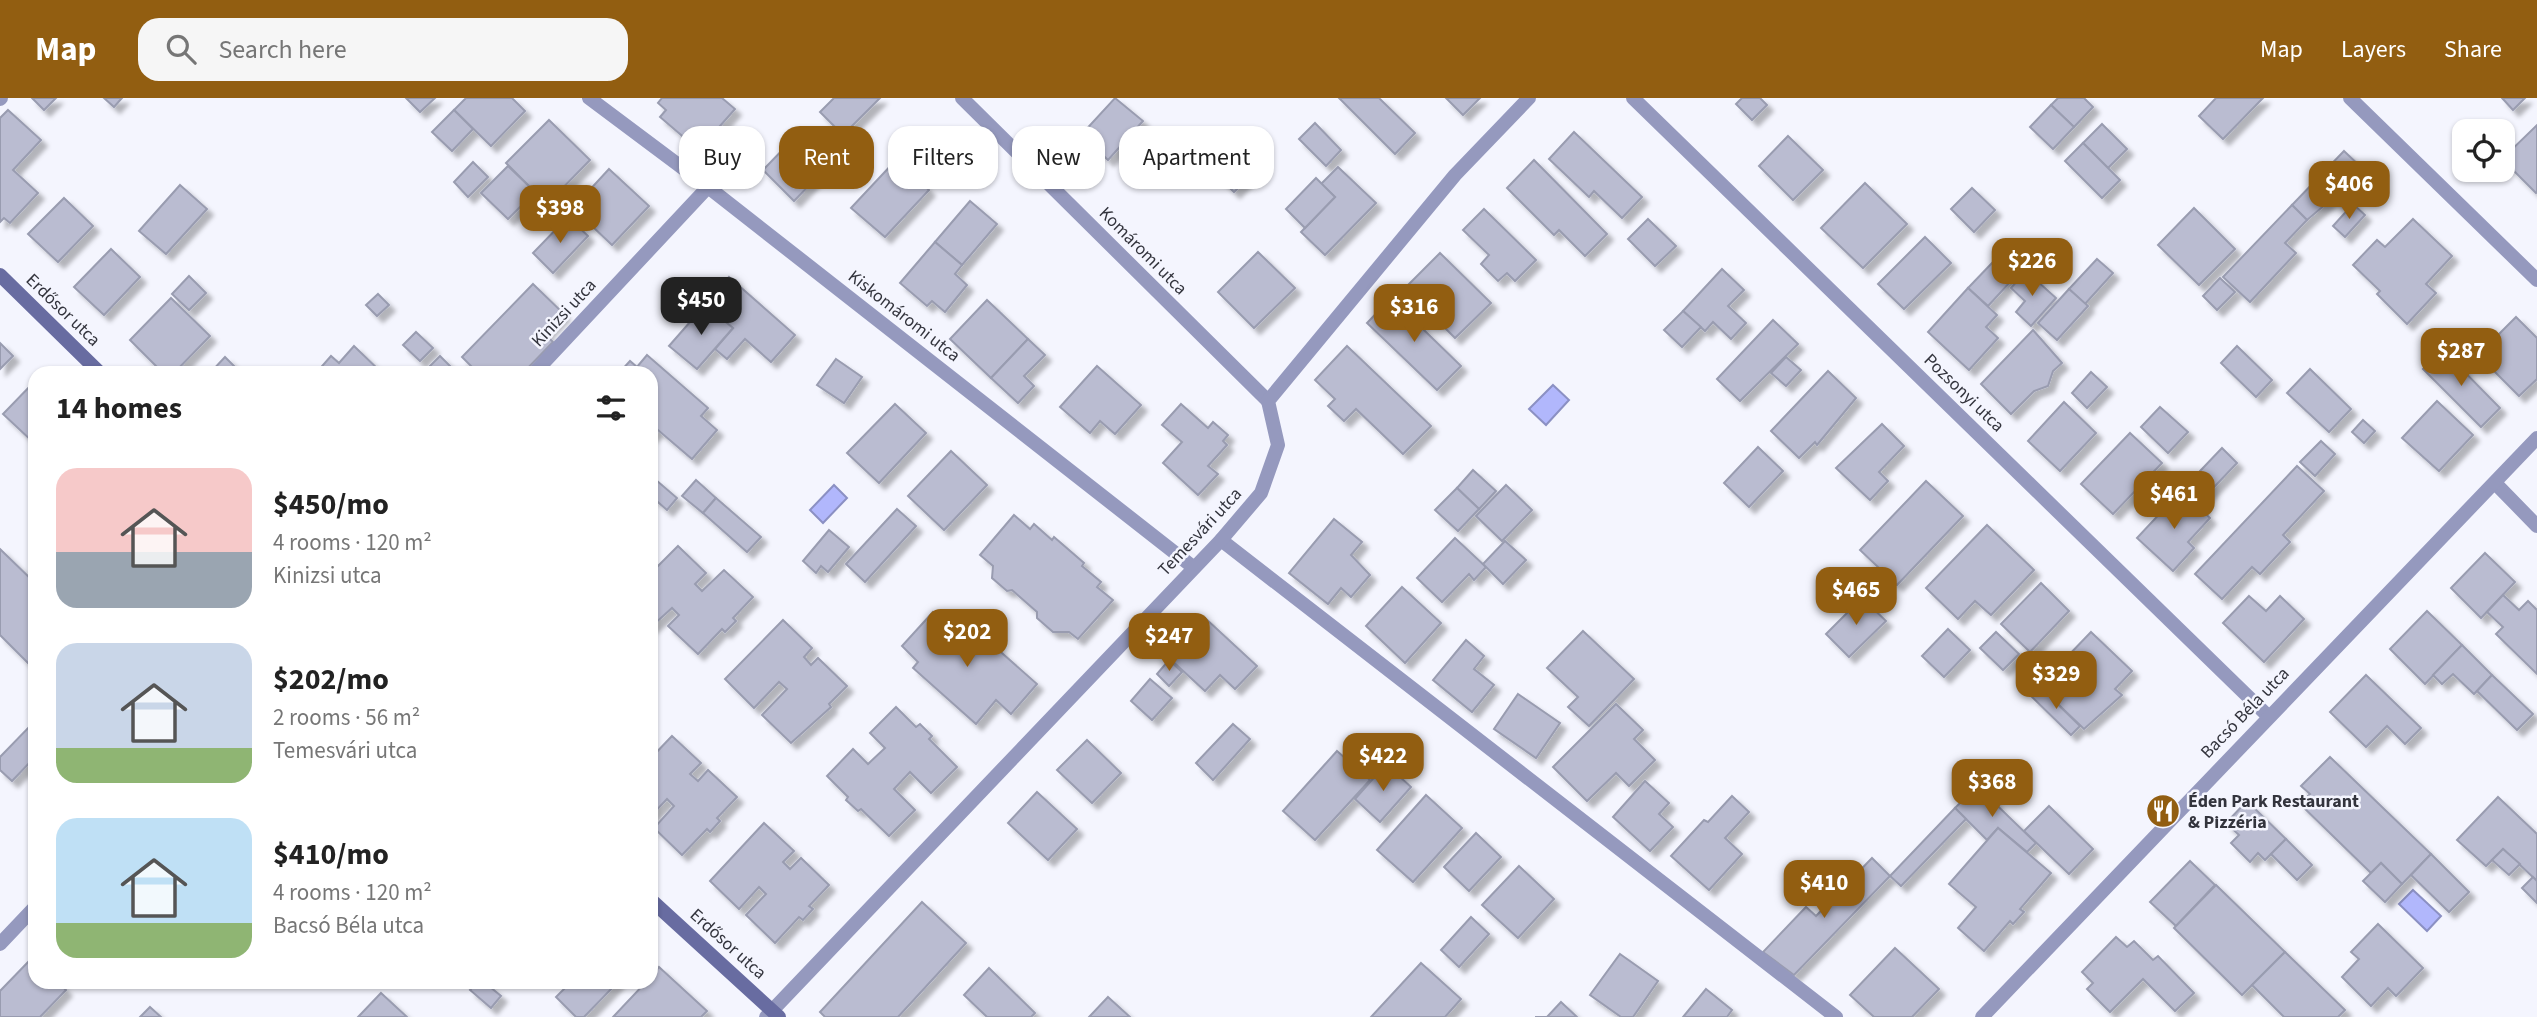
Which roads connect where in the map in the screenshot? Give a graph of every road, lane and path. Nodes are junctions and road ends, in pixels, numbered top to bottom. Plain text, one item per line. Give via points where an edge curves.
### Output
1 (589, 98) edge
2 (962, 98) edge
3 (1529, 98) edge
4 (1633, 98) edge
5 (2350, 98) edge
6 (679, 165) edge
7 (706, 189) edge
8 (711, 189) edge
9 (0, 275) edge
10 (2537, 280) edge
11 (93, 366) edge
12 (541, 366) edge
13 (1268, 401) junction
14 (2537, 438) edge
15 (2495, 483) junction
16 (2537, 526) edge
17 (1221, 540) junction
18 (1193, 568) junction
19 (2268, 716) junction
20 (658, 907) edge
21 (28, 914) edge
22 (0, 944) edge
23 (773, 1015) edge
24 (1836, 1017) edge
25 (1982, 1017) edge

1 - 6 street, Kiskomáromi utca
2 - 13 street, Komáromi utca
3 - 13 street via 1454,175
4 - 19 street, Pozsonyi utca
5 - 10 street
7 - 12 street, Kinizsi utca
8 - 18 street, Kiskomáromi utca
9 - 11 street, Erdősor utca
13 - 17 street, Temesvári utca via 1278,444 1261,493
14 - 15 street, Bacsó Béla utca
15 - 16 street
15 - 19 street, Bacsó Béla utca
17 - 18 street, Temesvári utca
17 - 24 street
18 - 23 street, Temesvári utca
19 - 25 street, Bacsó Béla utca
20 - 23 street, Erdősor utca
21 - 22 street

